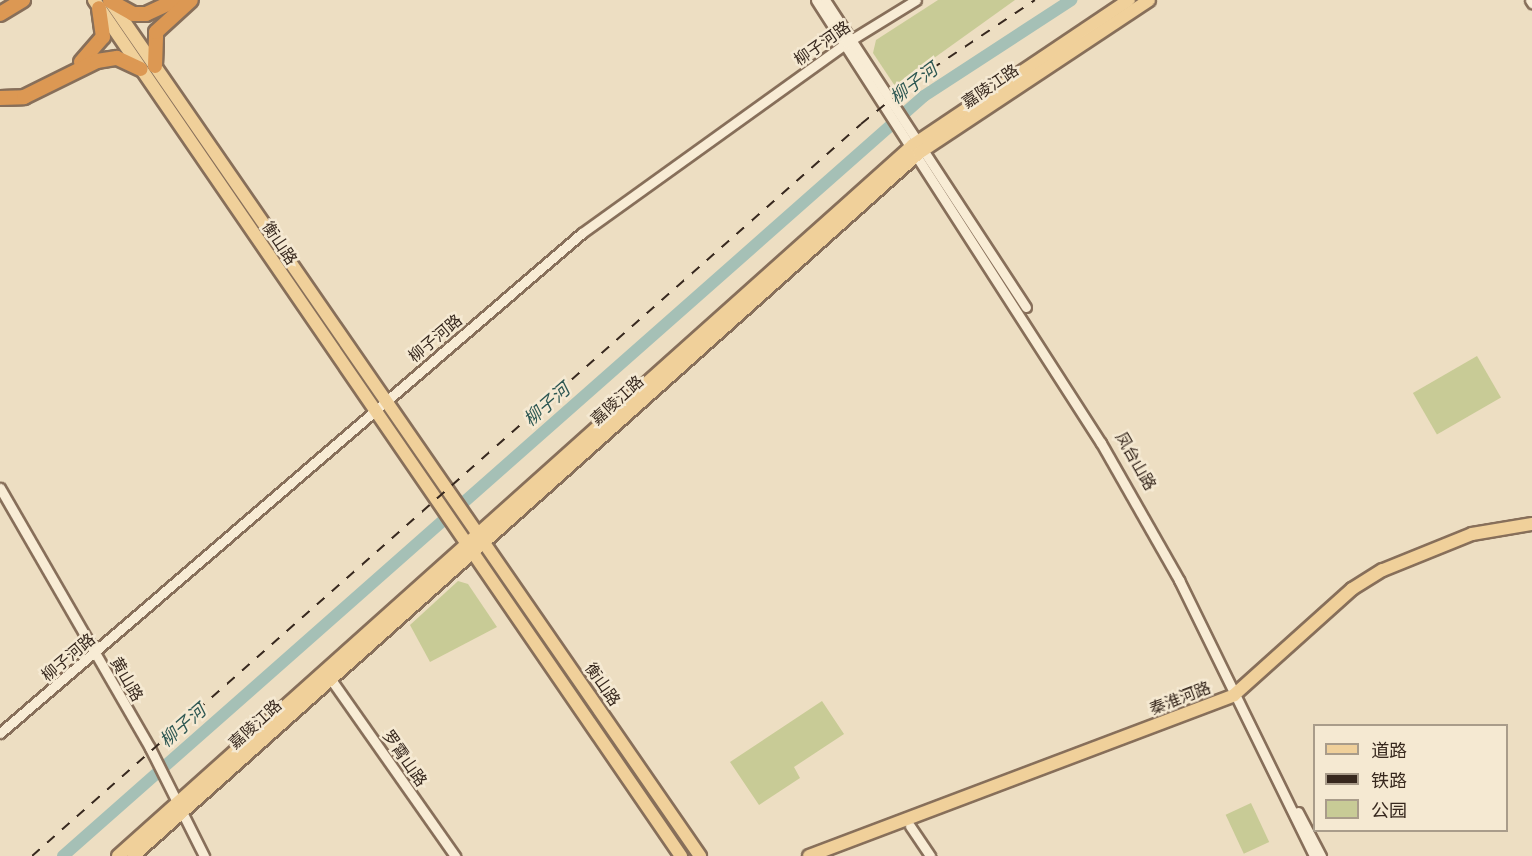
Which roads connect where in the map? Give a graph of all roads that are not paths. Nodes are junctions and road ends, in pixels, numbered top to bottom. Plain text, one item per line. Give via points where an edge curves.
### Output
1 (23, 0) edge
2 (177, 0) edge
3 (191, 0) edge
4 (816, 0) edge
5 (825, 0) edge
6 (916, 0) edge
7 (1129, 0) edge
8 (1149, 0) edge
9 (103, 2) edge
10 (0, 14) edge
11 (849, 41) junction
12 (148, 68) junction
13 (0, 93) edge
14 (0, 98) edge
15 (916, 143) junction
16 (385, 400) junction
17 (375, 411) junction
18 (0, 489) edge
19 (1532, 524) edge
20 (473, 527) junction
21 (1532, 530) edge
22 (461, 538) junction
23 (484, 543) junction
24 (472, 554) junction
25 (96, 654) junction
26 (330, 678) junction
27 (1238, 696) junction
28 (0, 733) edge
29 (179, 802) junction
30 (910, 826) junction
31 (118, 856) edge
32 (133, 856) edge
33 (204, 856) edge
34 (455, 856) edge
35 (681, 856) edge
36 (700, 856) edge
37 (809, 856) edge
38 (829, 856) edge
39 (930, 856) edge
40 (1314, 856) edge
41 (1321, 856) edge

1 - 10 highway
2 - 9 highway via 146,14 133,14
3 - 12 highway via 156,32
4 - 11 street
5 - 11 street
6 - 11 street, 柳子河路
7 - 15 main road, 嘉陵江路
8 - 15 main road, 嘉陵江路
9 - 12 main road
9 - 13 highway via 103,37 86,59 28,90
11 - 15 street, 凤台山路
11 - 16 street, 柳子河路 via 582,233
12 - 14 highway via 117,58 97,61 24,97
12 - 16 main road, 衡山路
12 - 17 main road, 衡山路
15 - 20 main road, 嘉陵江路
15 - 23 main road, 嘉陵江路
15 - 27 street, 凤台山路 via 1073,395 1179,579
16 - 17 street, 柳子河路
16 - 20 main road, 衡山路
17 - 22 main road, 衡山路
17 - 25 street, 柳子河路
18 - 25 street, 黄山路
19 - 27 main road, 秦淮河路 via 1472,534 1383,570 1352,589
20 - 22 main road, 嘉陵江路
20 - 23 main road, 衡山路
21 - 27 main road, 秦淮河路 via 1474,540 1387,575 1357,593
22 - 24 main road, 衡山路
22 - 29 main road, 嘉陵江路
23 - 24 main road, 嘉陵江路
23 - 36 main road, 衡山路
24 - 26 main road, 嘉陵江路
24 - 35 main road, 衡山路
25 - 28 street, 柳子河路
25 - 29 street, 黄山路
26 - 29 main road, 嘉陵江路
26 - 34 street, 罗霄山路
27 - 30 main road, 秦淮河路
27 - 37 main road, 秦淮河路
27 - 40 street, 凤台山路
27 - 41 street, 凤台山路
29 - 31 main road, 嘉陵江路
29 - 32 main road, 嘉陵江路
29 - 33 street, 黄山路
30 - 38 main road, 秦淮河路
30 - 39 street

